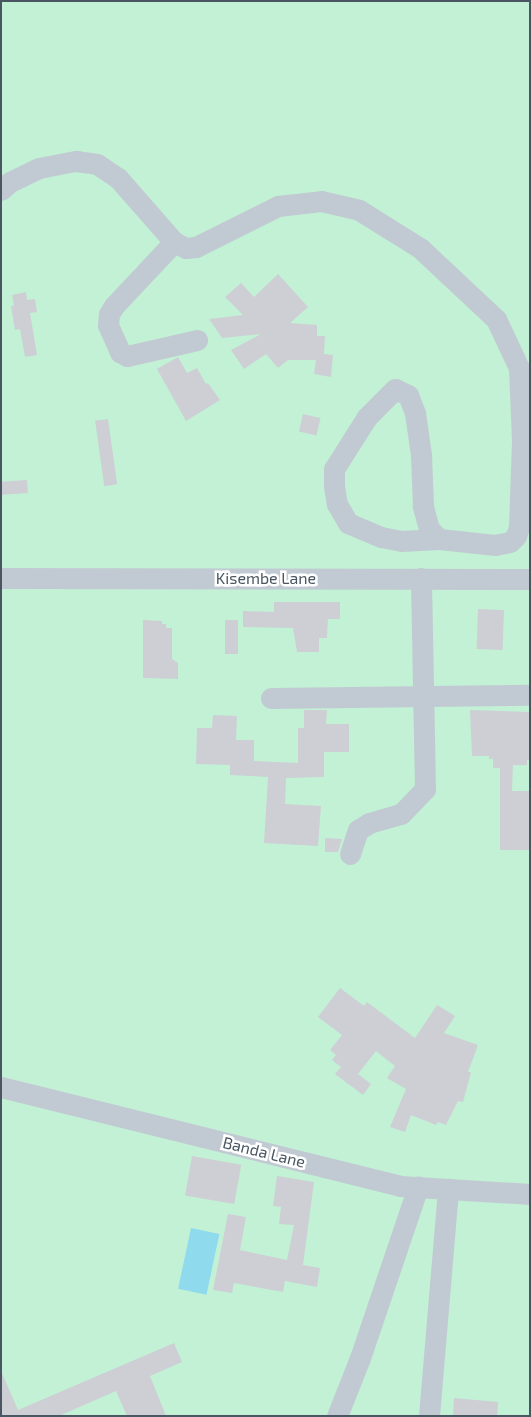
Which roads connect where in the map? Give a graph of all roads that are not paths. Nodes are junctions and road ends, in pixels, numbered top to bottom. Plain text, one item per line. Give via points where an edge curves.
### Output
1 (1, 190) edge
2 (174, 242) junction
3 (197, 340) dead end
4 (438, 539) junction
5 (1, 578) edge
6 (421, 578) junction
7 (530, 579) edge
8 (530, 695) edge
9 (424, 697) junction
10 (271, 698) dead end
11 (350, 854) dead end
12 (1, 1086) edge
13 (418, 1187) junction
14 (448, 1189) junction
15 (530, 1194) edge
16 (337, 1416) edge
17 (429, 1416) edge

1 - 2 street via 39,168 76,161 97,164 118,178
2 - 3 street via 114,306 108,325 120,352 128,356
2 - 4 street via 186,248 196,247 278,206 321,201 359,210 420,248 496,319 518,368 522,441 519,527 510,542 495,545
4 - 4 street via 429,528 423,506 421,455 414,413 408,395 395,389 367,417 334,469 337,504 348,523 381,537 401,541
5 - 6 street, Kisembe Lane
6 - 7 street, Kisembe Lane
6 - 9 street
8 - 9 street
9 - 10 street
9 - 11 street via 425,789 402,814 369,823 358,830
12 - 13 street, Banda Lane via 400,1186
13 - 14 street, Banda Lane
13 - 16 street
14 - 15 street, Banda Lane
14 - 17 street

